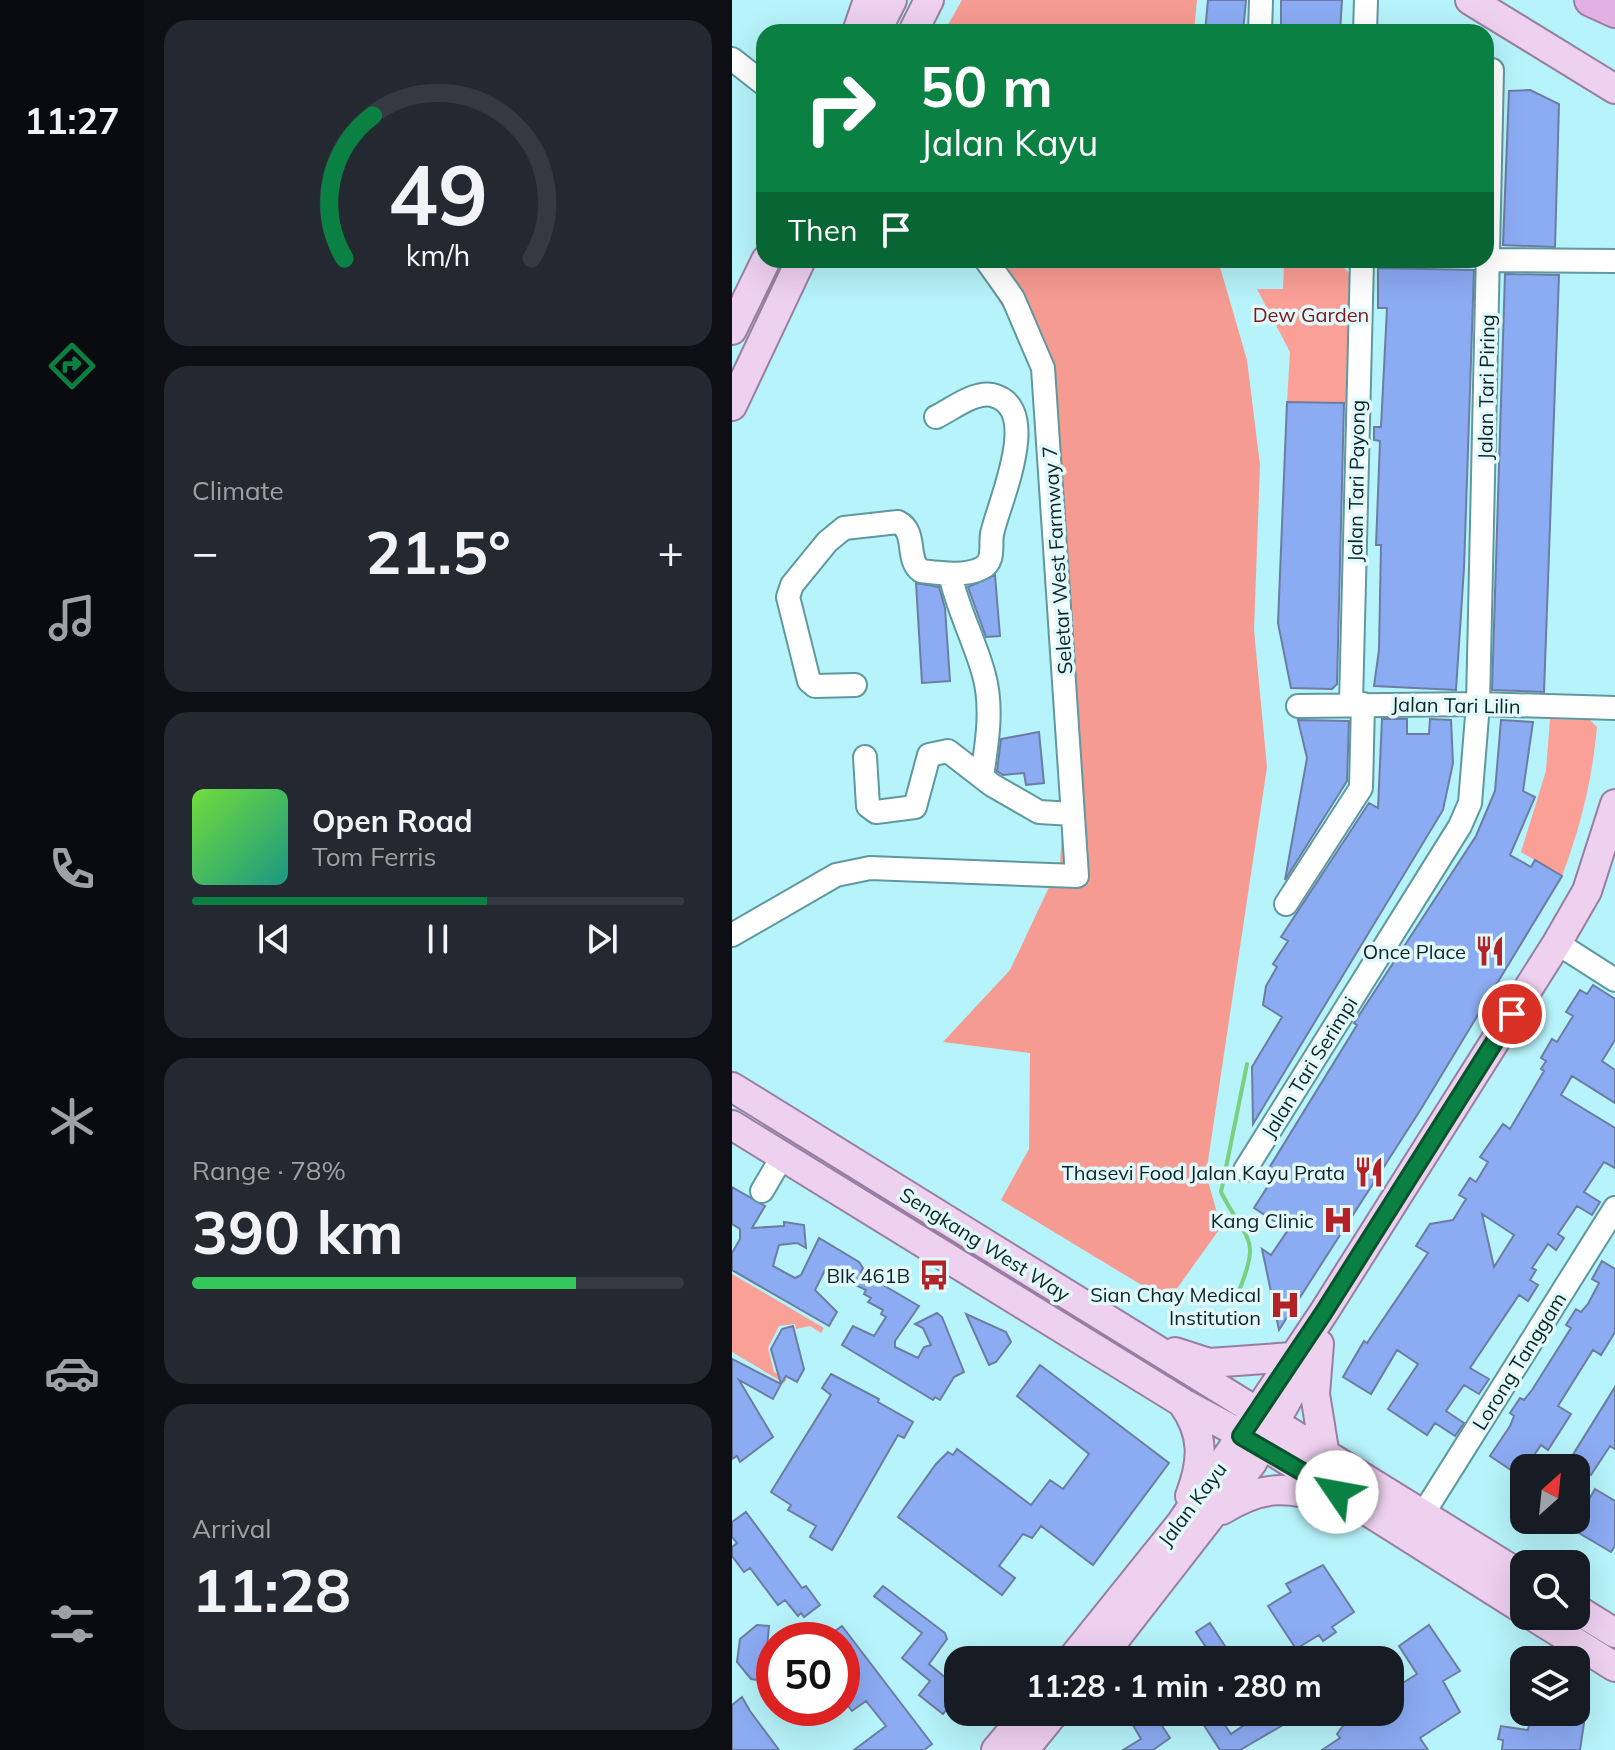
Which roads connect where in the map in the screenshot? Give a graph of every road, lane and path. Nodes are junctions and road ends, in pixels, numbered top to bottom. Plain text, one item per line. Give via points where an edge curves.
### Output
1 (868, 0) edge
2 (892, 0) edge
3 (929, 0) edge
4 (1261, 0) edge
5 (1366, 0) edge
6 (1470, 0) edge
7 (1591, 0) edge
8 (1615, 11) edge
9 (860, 24) edge
10 (880, 24) edge
11 (917, 24) edge
12 (1260, 24) edge
13 (1365, 24) edge
14 (732, 59) edge
15 (756, 78) edge
16 (1615, 89) edge
17 (1494, 260) edge
18 (1615, 261) edge
19 (762, 268) edge
20 (797, 268) edge
21 (992, 268) edge
22 (1362, 268) edge
23 (1487, 268) edge
24 (732, 330) edge
25 (732, 406) edge
26 (936, 417) dead end
27 (950, 574) junction
28 (855, 685) dead end
29 (1357, 703) junction
30 (1478, 704) junction
31 (1298, 706) dead end
32 (1615, 708) edge
33 (865, 757) dead end
34 (982, 776) junction
35 (1615, 804) edge
36 (1073, 814) junction
37 (1615, 845) edge
38 (1286, 904) dead end
39 (732, 935) edge
40 (1561, 946) junction
41 (1615, 980) edge
42 (732, 1087) edge
43 (732, 1125) edge
44 (782, 1157) junction
45 (1245, 1170) dead end
46 (762, 1191) dead end
47 (1615, 1208) edge
48 (1136, 1340) junction
49 (1319, 1344) junction
50 (1292, 1357) junction
51 (1183, 1403) junction
52 (1258, 1429) junction
53 (1324, 1450) junction
54 (1358, 1506) junction
55 (1423, 1514) junction
56 (1215, 1515) junction
57 (1181, 1523) junction
58 (1510, 1568) edge
59 (1510, 1601) edge
60 (1590, 1618) edge
61 (1556, 1630) edge
62 (1615, 1633) edge
63 (1082, 1646) edge
64 (1110, 1646) edge
65 (1615, 1667) edge
66 (1016, 1726) edge
67 (1044, 1726) edge
68 (996, 1750) edge
69 (1024, 1750) edge

1 - 9 main road
2 - 10 main road
3 - 11 main road
4 - 12 street
5 - 13 street
6 - 16 main road
7 - 8 highway
14 - 15 street
17 - 18 street
19 - 24 main road
20 - 25 main road
21 - 36 street, Seletar West Farmway 7 via 1013,298 1043,368
22 - 29 street, Jalan Tari Payong
23 - 30 street, Jalan Tari Piring
26 - 27 street via 983,394 1008,405 1017,423 991,557 982,568
27 - 28 street via 917,569 909,534 898,522 844,528 797,577 788,597 809,681 815,686
27 - 34 street via 985,676 989,729
29 - 30 street, Jalan Tari Lilin
29 - 31 street, Jalan Tari Lilin
29 - 38 street, Jalan Tari Payong via 1361,788
30 - 32 street, Jalan Tari Lilin
30 - 45 street, Jalan Tari Serimpi via 1470,803 1460,826
33 - 34 street via 868,806 876,812 915,807 932,752 954,752
34 - 36 street via 1039,812
35 - 40 main road, Jalan Kayu via 1587,891
36 - 39 street, Seletar West Farmway 7 via 1077,876 870,868 836,875
37 - 40 main road, Jalan Kayu via 1596,893
40 - 41 street
40 - 49 main road, Jalan Kayu
40 - 50 main road, Jalan Kayu
42 - 48 main road, Sengkang West Way
43 - 44 main road, Sengkang West Way
44 - 46 street
44 - 51 main road, Sengkang West Way
47 - 55 street, Lorong Tanggam
48 - 50 main road via 1209,1363
48 - 52 main road, Sengkang West Way
49 - 52 main road, Jalan Kayu
49 - 53 main road via 1315,1394
50 - 52 main road, Jalan Kayu
51 - 52 main road, Sengkang West Way
51 - 57 main road via 1199,1430 1201,1461
52 - 53 main road, Sengkang West Way
52 - 54 main road, Sengkang West Way
52 - 56 main road, Jalan Kayu
52 - 57 main road, Jalan Kayu
53 - 55 main road, Sengkang West Way
54 - 56 main road via 1268,1489 1248,1494
54 - 59 main road, Sengkang West Way
55 - 58 main road, Sengkang West Way
56 - 64 main road, Jalan Kayu
57 - 63 main road, Jalan Kayu
60 - 62 main road
61 - 65 main road
66 - 68 main road
67 - 69 main road

